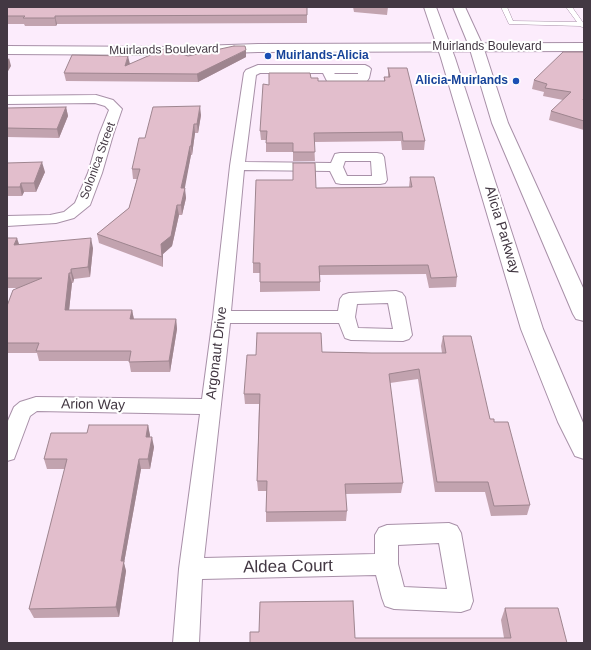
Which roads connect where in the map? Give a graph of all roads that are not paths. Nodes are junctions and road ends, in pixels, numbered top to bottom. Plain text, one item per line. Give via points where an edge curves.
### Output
1 (430, 7) edge
2 (459, 7) edge
3 (504, 7) edge
4 (569, 7) edge
5 (582, 25) edge
6 (584, 39) edge
7 (7, 41) edge
8 (443, 43) junction
9 (474, 43) junction
10 (584, 47) edge
11 (7, 50) edge
12 (326, 69) dead end
13 (7, 100) edge
14 (236, 166) junction
15 (336, 167) dead end
16 (7, 221) edge
17 (584, 314) edge
18 (346, 316) dead end
19 (222, 317) junction
20 (210, 407) junction
21 (584, 449) edge
22 (7, 454) edge
23 (386, 564) dead end
24 (191, 570) junction
25 (186, 643) edge

1 - 8 main road, Alicia Parkway
2 - 9 main road
3 - 5 lane via 511,23
4 - 5 lane
6 - 9 main road, Muirlands Boulevard
7 - 8 main road, Muirlands Boulevard
8 - 9 main road, Muirlands Boulevard
8 - 11 main road, Muirlands Boulevard via 170,51
8 - 21 main road, Alicia Parkway via 532,329 570,422
9 - 10 main road, Muirlands Boulevard
9 - 17 main road via 500,123
12 - 14 street, Argonaut Drive via 258,69 250,72
13 - 16 street, Solonica Street via 96,99 109,103 116,109 82,205 69,215 51,220
14 - 15 street
14 - 19 street, Argonaut Drive
18 - 19 street
19 - 20 street, Argonaut Drive
20 - 22 street, Arion Way via 36,404 21,412
20 - 24 street, Argonaut Drive
23 - 24 street, Aldea Court
24 - 25 street, Argonaut Drive

